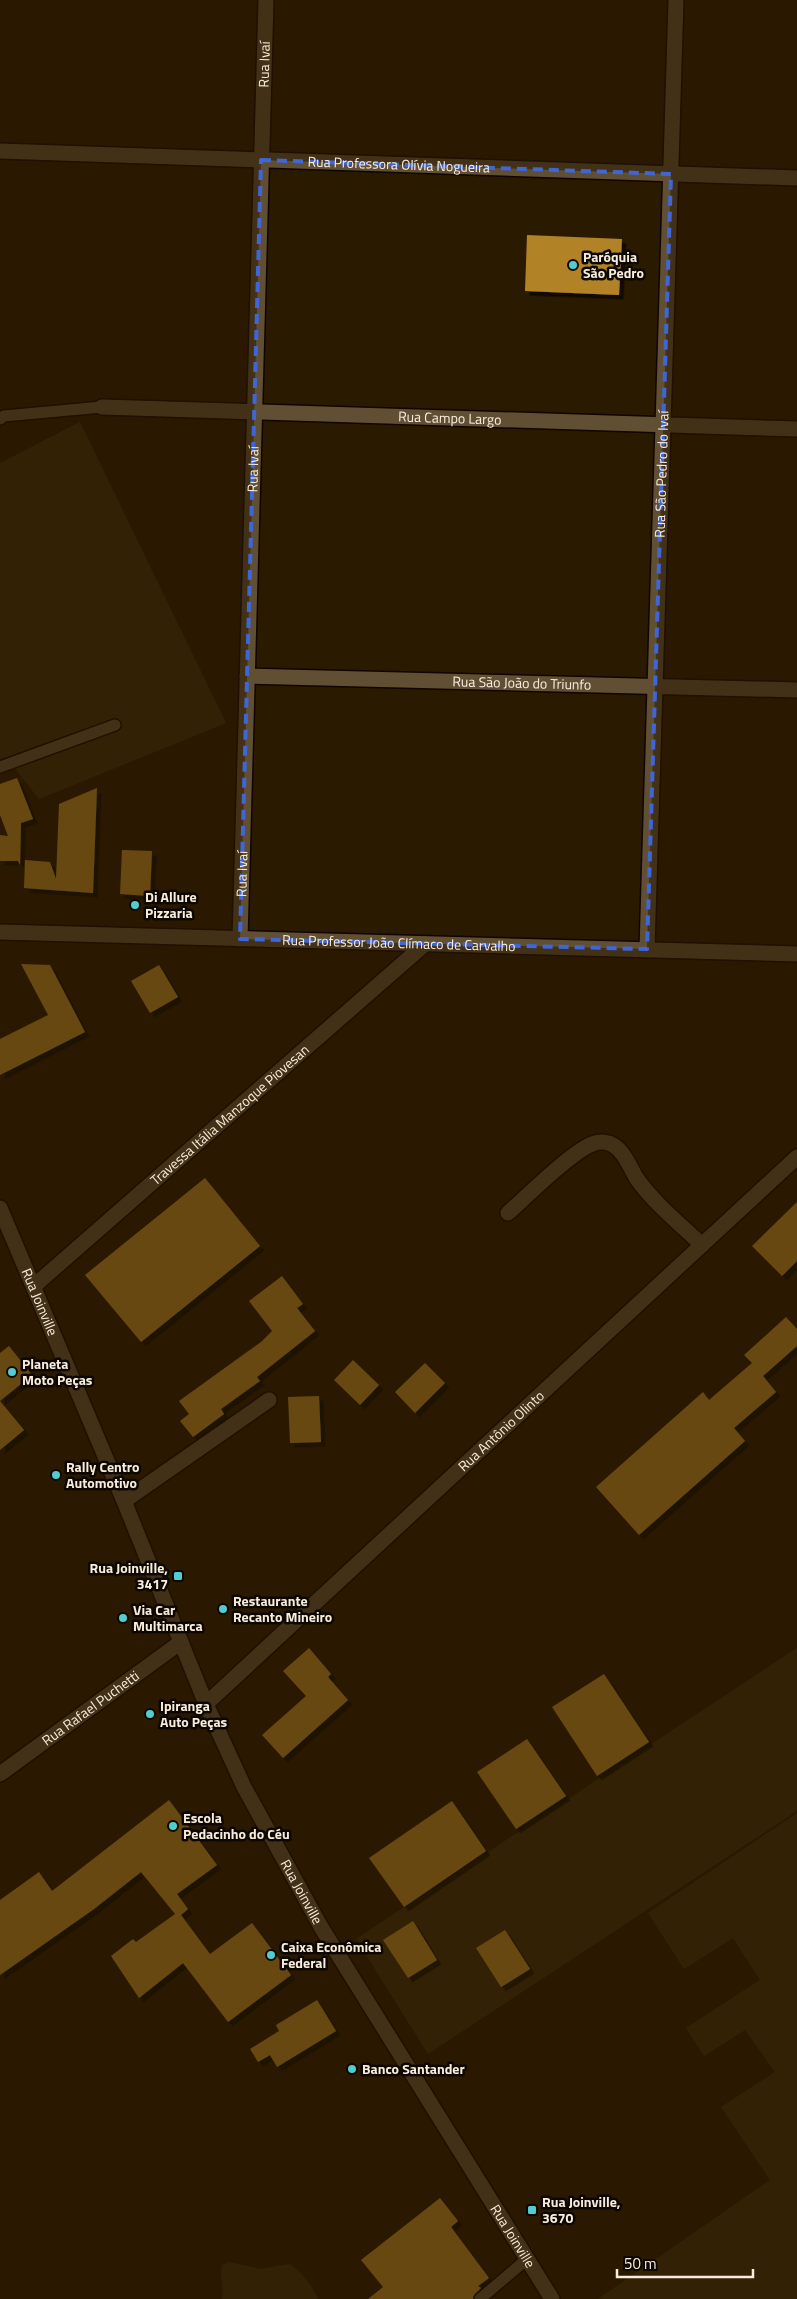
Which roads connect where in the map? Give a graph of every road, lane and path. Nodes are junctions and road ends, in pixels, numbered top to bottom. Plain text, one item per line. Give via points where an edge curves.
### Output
1 (266, 0) edge
2 (676, 0) edge
3 (0, 151) edge
4 (261, 160) junction
5 (671, 174) junction
6 (797, 178) edge
7 (102, 407) joint
8 (254, 412) junction
9 (0, 419) edge
10 (663, 425) junction
11 (797, 428) edge
12 (247, 676) junction
13 (655, 686) junction
14 (797, 690) edge
15 (114, 725) dead end
16 (0, 767) edge
17 (0, 932) edge
18 (240, 939) junction
19 (425, 944) junction
20 (647, 950) junction
21 (797, 954) edge
22 (797, 1157) edge
23 (508, 1213) dead end
24 (2, 1217) edge
25 (702, 1245) junction
26 (34, 1286) junction
27 (269, 1400) dead end
28 (124, 1501) junction
29 (180, 1642) junction
30 (206, 1704) junction
31 (0, 1774) edge
32 (527, 2259) junction
33 (480, 2299) edge
34 (552, 2299) edge

1 - 4 street, Rua Ivaí
2 - 5 street, Rua São Pedro do Ivaí
3 - 4 street, Rua Professora Olívia Nogueira
4 - 5 street, Rua Professora Olívia Nogueira
4 - 8 street, Rua Ivaí
5 - 6 street, Rua Professora Olívia Nogueira
5 - 10 street, Rua São Pedro do Ivaí
7 - 8 street, Rua Campo Largo
7 - 9 lane via 4,416
8 - 10 street, Rua Campo Largo
8 - 12 street, Rua Ivaí
10 - 11 street, Rua Campo Largo
10 - 13 street, Rua São Pedro do Ivaí
12 - 13 street, Rua São João do Triunfo
12 - 18 street, Rua Ivaí
13 - 14 street, Rua São João do Triunfo
13 - 20 street, Rua São Pedro do Ivaí
15 - 16 lane
17 - 18 street, Rua Professor João Clímaco de Carvalho
18 - 19 street, Rua Professor João Clímaco de Carvalho
19 - 20 street, Rua Professor João Clímaco de Carvalho
19 - 26 street, Travessa Itália Manzoque Piovesan
20 - 21 street, Rua Professor João Clímaco de Carvalho
22 - 25 street, Rua Antônio Olinto
23 - 25 street via 579,1152 594,1143 604,1142 622,1152 637,1179 653,1198
24 - 26 street, Rua Joinville
25 - 30 street, Rua Antônio Olinto
26 - 28 street, Rua Joinville
27 - 28 street
28 - 29 street, Rua Joinville
29 - 30 street, Rua Joinville
29 - 31 street, Rua Rafael Puchetti
30 - 32 street, Rua Joinville via 244,1787 303,1896
32 - 33 lane
32 - 34 street, Rua Joinville

